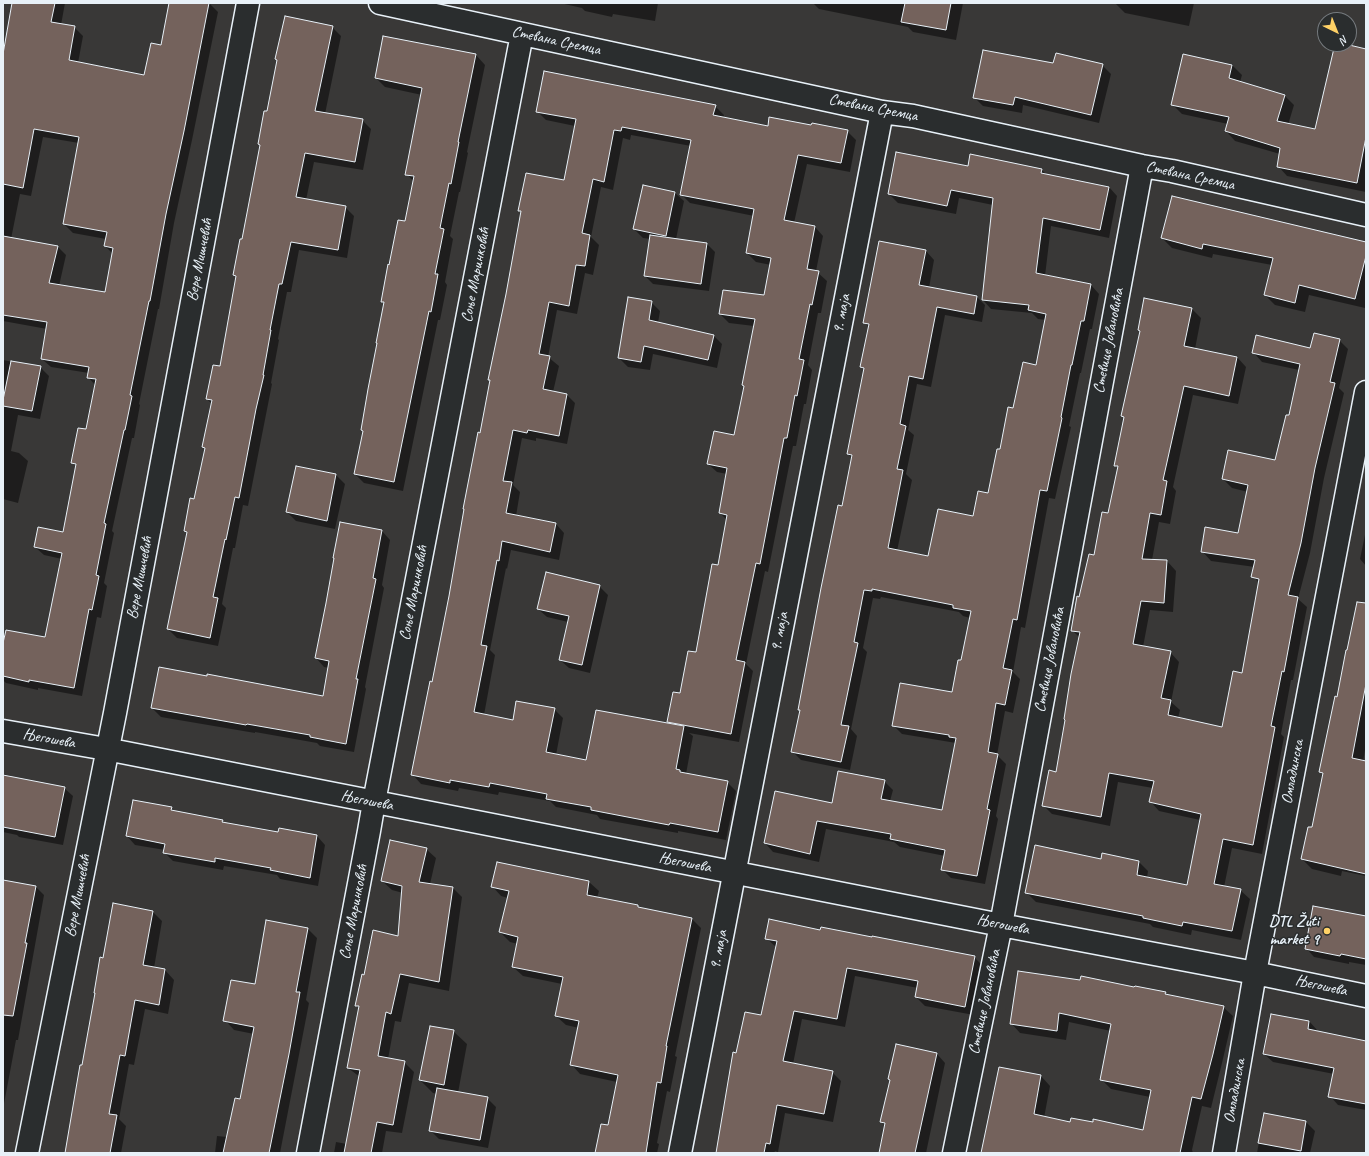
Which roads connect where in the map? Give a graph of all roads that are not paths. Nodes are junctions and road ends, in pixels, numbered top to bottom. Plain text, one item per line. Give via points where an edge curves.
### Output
1 (248, 3) edge
2 (380, 3) edge
3 (522, 34) junction
4 (882, 112) junction
5 (1142, 166) junction
6 (1366, 215) edge
7 (1366, 392) edge
8 (3, 731) edge
9 (106, 749) junction
10 (374, 802) junction
11 (734, 873) junction
12 (1001, 925) junction
13 (1255, 973) junction
14 (1366, 996) edge
15 (27, 1153) edge
16 (308, 1153) edge
17 (680, 1153) edge
18 (954, 1153) edge
19 (1224, 1153) edge

1 - 9 street, Вере Мишчевић via 115,713
2 - 3 street, Стевана Сремца
3 - 4 street, Стевана Сремца
3 - 10 street, Соње Маринковић
4 - 5 street, Стевана Сремца via 928,119
4 - 11 street, 9. маја
5 - 6 street, Стевана Сремца
5 - 12 street, Стевице Јовановића
7 - 13 street, Омладинска
8 - 9 street, Његошева
9 - 10 street, Његошева
9 - 15 street, Вере Мишчевић
10 - 11 street, Његошева
10 - 16 street, Соње Маринковић
11 - 12 street, Његошева
11 - 17 street, 9. маја
12 - 13 street, Његошева
12 - 18 street, Стевице Јовановића
13 - 14 street, Његошева
13 - 19 street, Омладинска

